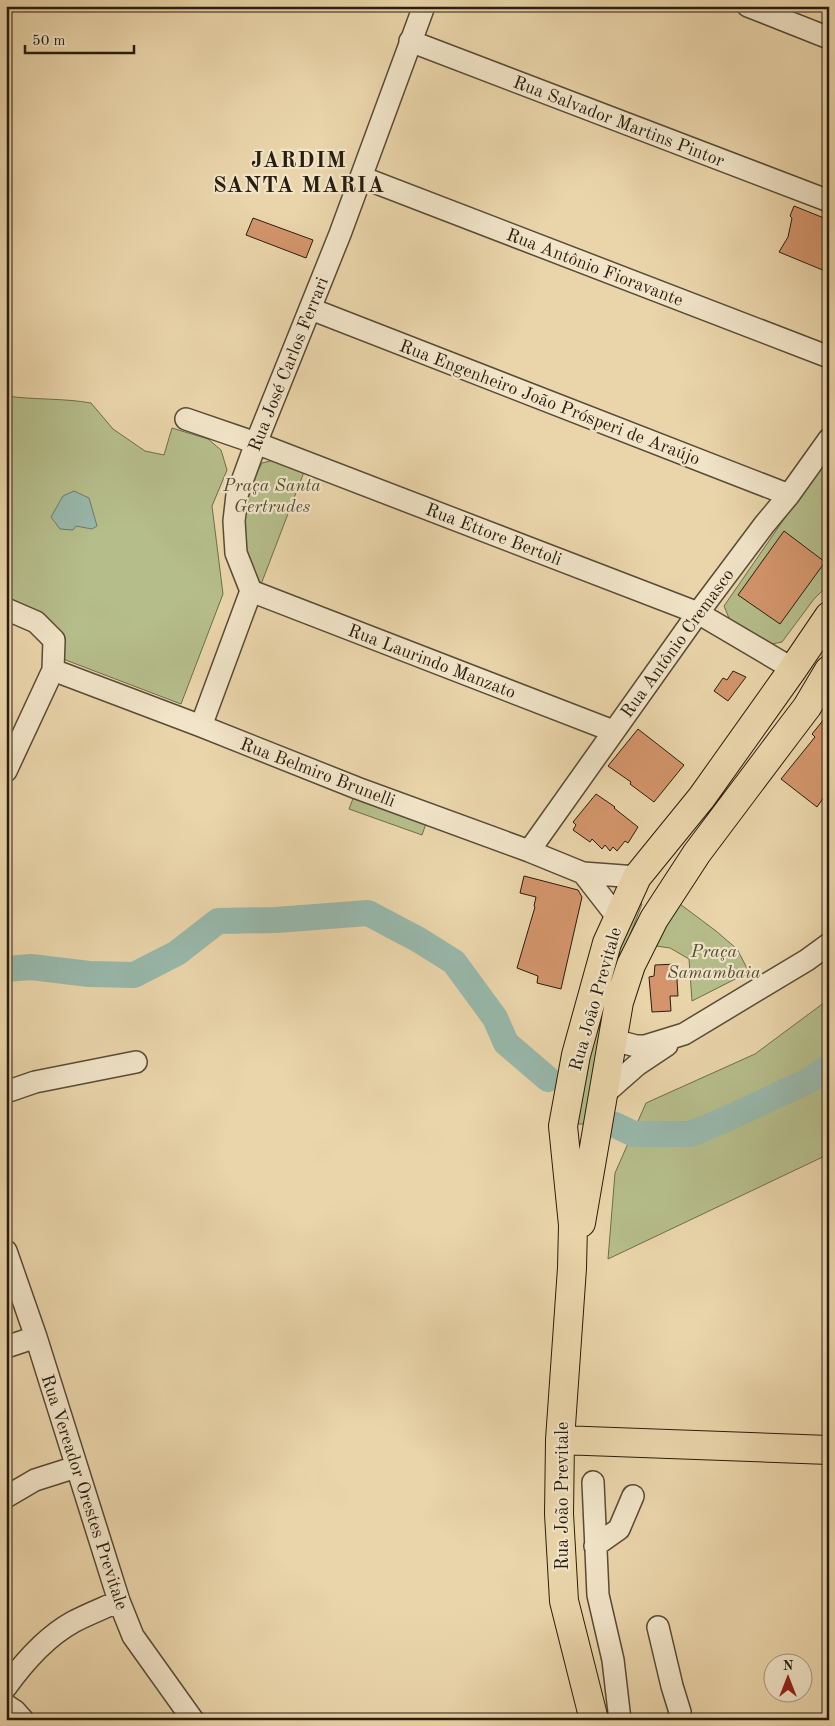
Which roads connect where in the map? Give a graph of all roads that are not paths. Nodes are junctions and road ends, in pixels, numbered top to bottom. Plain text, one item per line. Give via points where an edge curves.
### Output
1 (424, 6) edge
2 (748, 6) edge
3 (829, 38) edge
4 (410, 41) junction
5 (361, 177) junction
6 (829, 201) edge
7 (311, 309) junction
8 (829, 356) edge
9 (186, 418) dead end
10 (829, 439) edge
11 (256, 443) junction
12 (789, 496) junction
13 (251, 591) junction
14 (6, 609) edge
15 (698, 613) junction
16 (829, 616) edge
17 (793, 669) junction
18 (53, 670) junction
19 (829, 670) edge
20 (201, 726) junction
21 (613, 731) junction
22 (6, 771) edge
23 (529, 851) junction
24 (583, 873) junction
25 (637, 877) junction
26 (618, 918) junction
27 (654, 919) junction
28 (829, 944) edge
29 (613, 1034) junction
30 (684, 1034) junction
31 (136, 1062) dead end
32 (6, 1092) edge
33 (604, 1094) junction
34 (562, 1126) junction
35 (596, 1136) junction
36 (6, 1250) edge
37 (572, 1268) junction
38 (36, 1338) junction
39 (6, 1346) edge
40 (560, 1440) junction
41 (829, 1450) edge
42 (76, 1467) junction
43 (594, 1482) dead end
44 (633, 1496) dead end
45 (6, 1497) edge
46 (595, 1546) junction
47 (119, 1601) junction
48 (658, 1627) dead end
49 (6, 1686) edge
50 (6, 1705) edge
51 (680, 1712) dead end
52 (23, 1720) edge
53 (193, 1720) edge
54 (594, 1720) edge
55 (620, 1720) edge

1 - 4 street, Rua José Carlos Ferrari
2 - 3 street
4 - 5 street, Rua José Carlos Ferrari
4 - 6 street, Rua Salvador Martins Pintor
5 - 7 street, Rua José Carlos Ferrari
5 - 8 street, Rua Antônio Fioravante
7 - 11 street, Rua José Carlos Ferrari
7 - 12 street, Rua Engenheiro João Prósperi de Araújo
9 - 11 street, Rua Ettore Bertoli
10 - 12 street, Rua Antônio Cremasco
11 - 13 street, Rua José Carlos Ferrari via 237,495 234,521 236,553
11 - 15 street, Rua Ettore Bertoli
12 - 15 street, Rua Antônio Cremasco
13 - 20 street
13 - 21 street, Rua Laurindo Manzato
14 - 18 street via 36,622 54,640
15 - 17 street, Rua Ettore Bertoli
15 - 21 street, Rua Antônio Cremasco
16 - 17 main road, Rua João Previtale
17 - 25 main road, Rua João Previtale via 702,797
18 - 20 street, Rua Belmiro Brunelli
18 - 22 street
19 - 27 main road, Rua João Previtale via 788,732 697,853
20 - 23 street, Rua Belmiro Brunelli
21 - 23 street, Rua Antônio Cremasco
23 - 24 street, Rua Belmiro Brunelli
24 - 25 street, Rua Belmiro Brunelli
24 - 26 street, Rua Belmiro Brunelli
25 - 26 main road, Rua João Previtale
25 - 27 main road via 653,890
26 - 34 main road, Rua João Previtale via 607,943 576,1055
27 - 29 main road, Rua João Previtale via 631,966
28 - 30 street
29 - 30 street via 621,1042 645,1046
29 - 33 main road, Rua João Previtale
30 - 33 street via 637,1065
31 - 32 street via 35,1082
33 - 35 main road, Rua João Previtale
34 - 35 main road via 568,1137 576,1142
34 - 37 main road, Rua João Previtale via 573,1225
35 - 37 main road, Rua João Previtale
36 - 38 street, Rua Vereador Orestes Previtale
37 - 40 main road, Rua João Previtale
38 - 39 street
38 - 42 street, Rua Vereador Orestes Previtale
40 - 41 main road
40 - 54 main road, Rua João Previtale via 559,1514 564,1601
42 - 45 street via 36,1480
42 - 47 street, Rua Vereador Orestes Previtale
43 - 46 street
44 - 46 street via 618,1529
46 - 55 street via 598,1595 613,1660
47 - 49 street via 72,1623 44,1642
47 - 53 street, Rua Vereador Orestes Previtale via 133,1636
48 - 51 street
50 - 52 street

